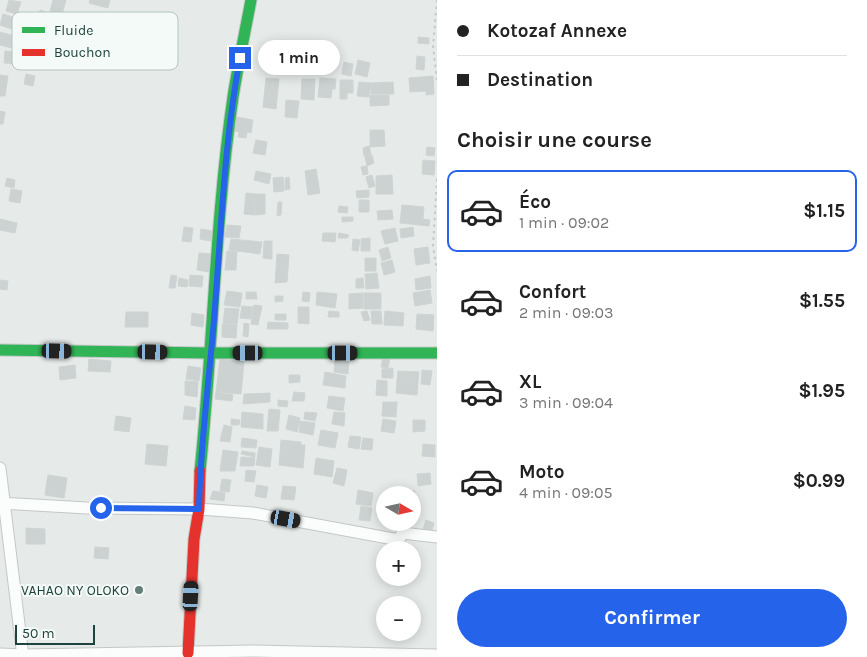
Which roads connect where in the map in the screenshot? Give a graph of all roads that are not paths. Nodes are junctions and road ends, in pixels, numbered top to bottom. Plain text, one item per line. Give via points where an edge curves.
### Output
1 (251, 0) edge
2 (0, 350) edge
3 (210, 353) junction
4 (437, 353) edge
5 (0, 468) edge
6 (3, 503) edge
7 (199, 509) junction
8 (437, 538) edge
9 (188, 653) junction
10 (0, 654) edge
11 (437, 655) edge
12 (23, 656) edge

1 - 3 street via 233,97
2 - 3 street
3 - 4 street
3 - 7 street
5 - 6 street
6 - 7 street
6 - 12 street
7 - 8 street via 253,513 399,540 402,533
7 - 9 street via 194,539
9 - 11 street
9 - 12 street
10 - 12 street

